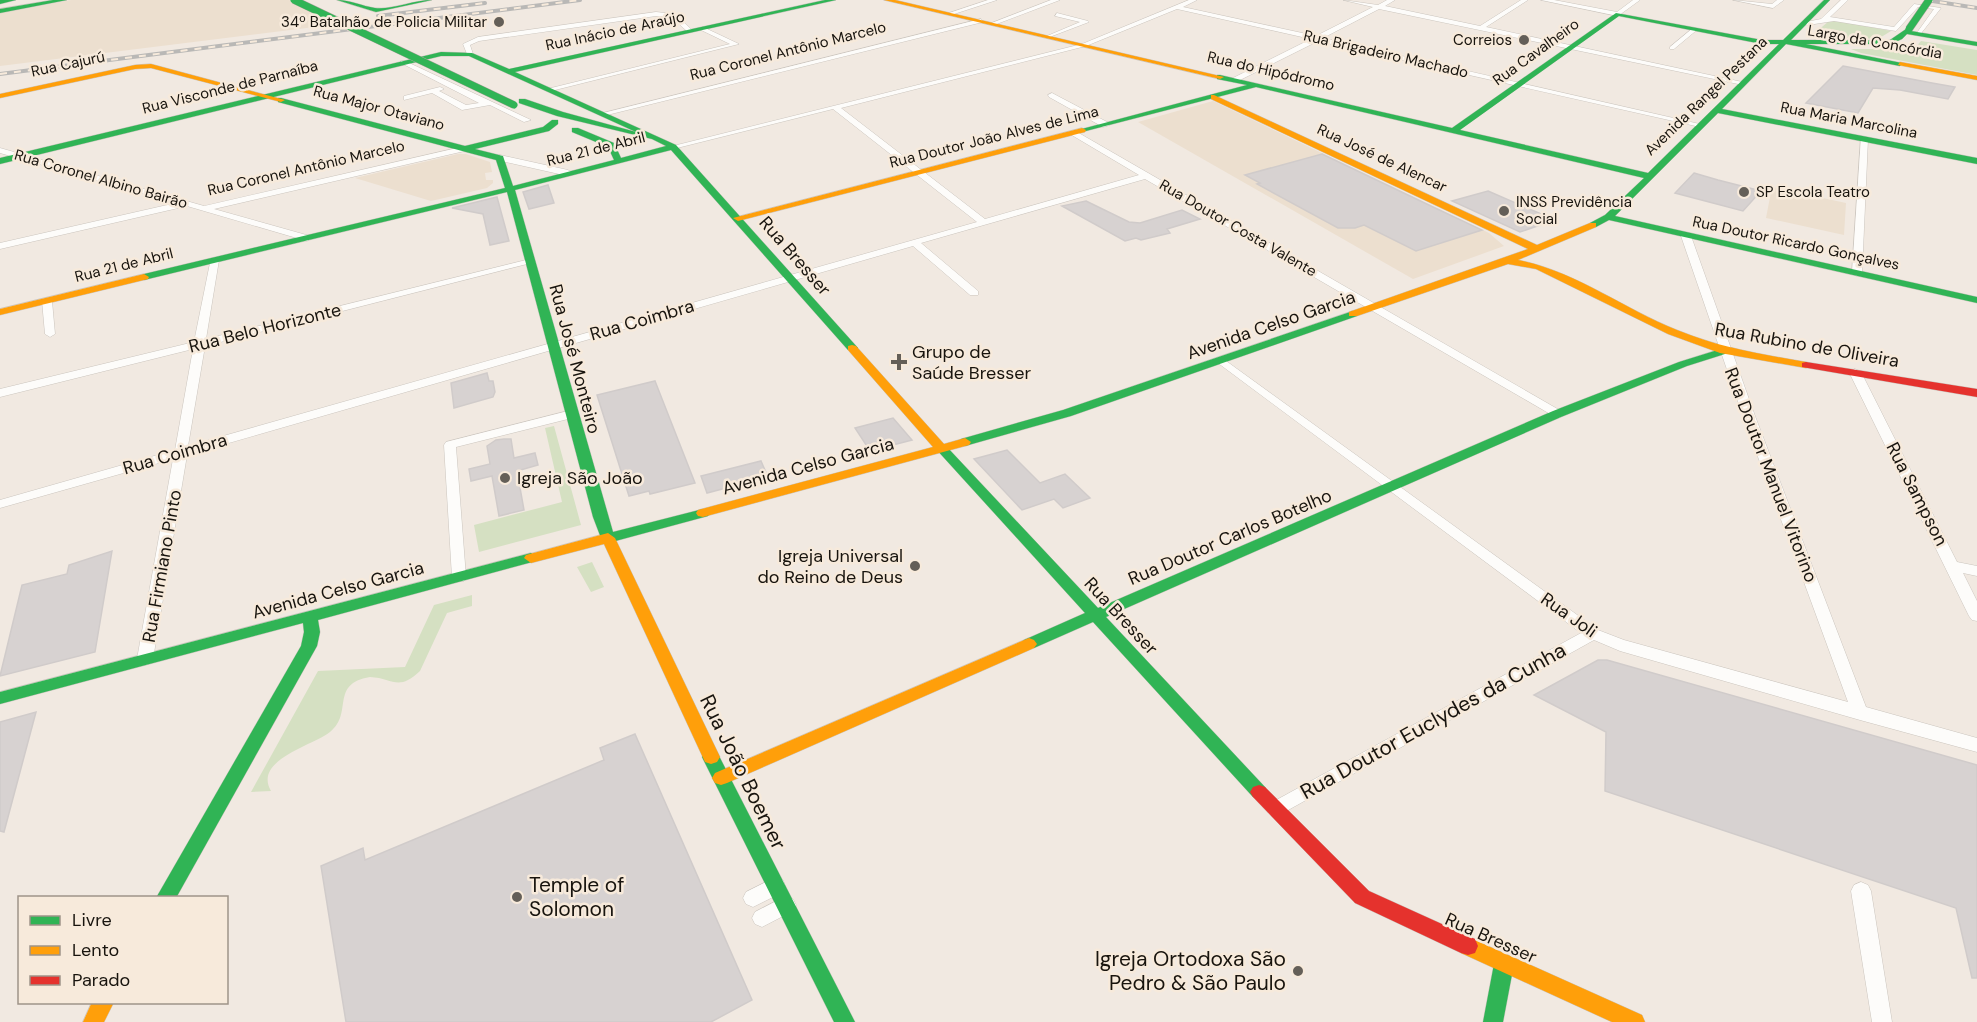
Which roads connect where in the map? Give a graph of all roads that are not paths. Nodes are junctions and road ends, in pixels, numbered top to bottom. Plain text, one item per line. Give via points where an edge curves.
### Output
1 (13, 0) edge
2 (51, 0) edge
3 (64, 0) edge
4 (294, 0) edge
5 (309, 0) edge
6 (340, 0) edge
7 (429, 0) edge
8 (833, 0) edge
9 (888, 0) edge
10 (994, 0) edge
11 (1057, 0) edge
12 (1194, 0) edge
13 (1346, 0) edge
14 (1392, 0) edge
15 (1525, 0) edge
16 (1544, 0) edge
17 (1637, 0) edge
18 (1736, 0) edge
19 (1781, 0) edge
20 (1827, 0) edge
21 (1845, 0) edge
22 (1929, 0) edge
23 (0, 2) edge
24 (33, 4) junction
25 (1178, 7) junction
26 (1378, 7) junction
27 (0, 10) edge
28 (949, 14) junction
29 (1618, 14) junction
30 (1057, 15) dead end
31 (1810, 21) junction
32 (987, 22) junction
33 (1481, 28) junction
34 (1695, 29) junction
35 (696, 30) junction
36 (1907, 31) junction
37 (1049, 37) junction
38 (1317, 39) junction
39 (1785, 42) junction
40 (1815, 42) junction
41 (1977, 44) edge
42 (1084, 45) junction
43 (1572, 47) junction
44 (1672, 48) dead end
45 (1846, 53) junction
46 (470, 54) junction
47 (403, 62) junction
48 (144, 66) joint
49 (509, 71) junction
50 (1977, 78) edge
51 (1236, 80) junction
52 (1743, 83) junction
53 (1257, 85) junction
54 (1520, 85) junction
55 (455, 86) junction
56 (551, 89) junction
57 (433, 91) junction
58 (1053, 95) dead end
59 (0, 96) edge
60 (264, 96) junction
61 (1214, 97) junction
62 (407, 98) dead end
63 (490, 102) junction
64 (518, 103) junction
65 (835, 107) junction
66 (1715, 110) junction
67 (603, 114) junction
68 (527, 120) dead end
69 (556, 123) junction
70 (1106, 125) junction
71 (1700, 125) junction
72 (1454, 131) junction
73 (1074, 134) junction
74 (654, 137) junction
75 (1864, 139) junction
76 (611, 145) junction
77 (673, 147) junction
78 (466, 148) junction
79 (0, 150) edge
80 (21, 156) junction
81 (500, 158) junction
82 (618, 160) junction
83 (0, 161) edge
84 (1977, 161) edge
85 (568, 173) junction
86 (920, 173) junction
87 (1146, 176) junction
88 (1648, 176) junction
89 (510, 189) junction
90 (187, 203) junction
91 (204, 208) junction
92 (1608, 217) junction
93 (738, 218) junction
94 (983, 222) junction
95 (1686, 236) junction
96 (307, 238) junction
97 (914, 242) junction
98 (0, 246) edge
99 (1531, 251) junction
100 (214, 260) junction
101 (1507, 261) junction
102 (530, 262) junction
103 (1539, 267) junction
104 (1857, 273) junction
105 (790, 278) junction
106 (974, 293) dead end
107 (1977, 300) edge
108 (47, 301) junction
109 (1375, 308) junction
110 (0, 312) edge
111 (50, 334) dead end
112 (200, 344) junction
113 (553, 346) junction
114 (1724, 351) junction
115 (1222, 361) junction
116 (1855, 372) junction
117 (0, 393) edge
118 (1977, 393) edge
119 (572, 414) junction
120 (1557, 414) junction
121 (942, 449) junction
122 (182, 452) junction
123 (1392, 486) junction
124 (0, 504) edge
125 (608, 538) junction
126 (1953, 566) junction
127 (1977, 571) edge
128 (459, 577) junction
129 (310, 616) junction
130 (1095, 616) junction
131 (1977, 616) edge
132 (1593, 634) junction
133 (145, 659) junction
134 (0, 698) edge
135 (1860, 714) junction
136 (1977, 745) edge
137 (721, 778) junction
138 (1275, 809) junction
139 (776, 886) junction
140 (1861, 891) dead end
141 (166, 896) edge
142 (753, 898) dead end
143 (786, 905) junction
144 (762, 918) dead end
145 (1504, 964) junction
146 (103, 1004) edge
147 (93, 1022) edge
148 (845, 1022) edge
149 (1494, 1022) edge
150 (1635, 1022) edge
151 (1882, 1022) edge

1 - 23 street
2 - 24 street
3 - 24 street
4 - 64 street, Rua Bresser, bridge
5 - 64 street, Rua Bresser
6 - 7 street via 380,10
8 - 35 street, Rua Inácio de Araújo
9 - 28 street, Rua do Hipódromo
10 - 28 street
11 - 32 street, Rua Coronel Antônio Marcelo
12 - 25 street, Rua 21 de Abril
13 - 26 street
14 - 26 street
15 - 33 street
16 - 29 street
17 - 29 street, Rua Cavalheiro
18 - 19 street via 1773,6
20 - 31 street, Avenida Rangel Pestana
21 - 31 street, Avenida Rangel Pestana
22 - 36 street, bridge
24 - 27 street
25 - 38 street, Rua Brigadeiro Machado
25 - 42 street, Rua 21 de Abril
26 - 33 street
26 - 38 street
28 - 32 street, Rua do Hipódromo
29 - 34 street
29 - 43 street, Rua Cavalheiro
30 - 37 street via 1086,22
31 - 36 street, Largo da Concórdia
31 - 39 street, Avenida Rangel Pestana
31 - 40 street via 1806,38
32 - 37 street, Rua do Hipódromo
32 - 67 street, Rua Coronel Antônio Marcelo
33 - 43 street
34 - 39 street via 1761,42
34 - 44 street
35 - 46 street via 673,15 656,14 478,39 466,44
35 - 49 street, Rua Inácio de Araújo
35 - 56 street via 737,45
36 - 36 street via 1938,8 1916,5
36 - 40 street, Largo da Concórdia via 1891,42
36 - 41 street, Largo da Concórdia
37 - 42 street, Rua do Hipódromo
38 - 51 street
38 - 54 street, Rua Brigadeiro Machado
39 - 40 street, Largo da Concórdia
39 - 45 street, Largo da Concórdia
39 - 52 street, Avenida Rangel Pestana
40 - 45 street
42 - 51 street, Rua do Hipódromo
42 - 65 street, Rua 21 de Abril
43 - 52 street
43 - 54 street, Rua Cavalheiro
45 - 50 street, Largo da Concórdia
46 - 47 street, Rua Visconde de Parnaíba via 435,55
46 - 49 street, Rua Bresser
47 - 55 street
47 - 60 street, Rua Visconde de Parnaíba
48 - 59 street, Rua Cajurú
48 - 60 street, Rua Major Otaviano
49 - 56 street, Rua Bresser
51 - 53 street, Rua do Hipódromo
52 - 66 street, Avenida Rangel Pestana
53 - 61 street, Rua Doutor João Alves de Lima
53 - 72 street, Rua do Hipódromo
54 - 71 street, Rua Brigadeiro Machado
54 - 72 street, Rua Cavalheiro
55 - 57 street
55 - 63 street
56 - 67 street, Rua Bresser
57 - 62 street
57 - 63 street via 466,108
58 - 70 street
60 - 78 street, Rua Major Otaviano
60 - 80 street, Rua Visconde de Parnaíba
61 - 70 street, Rua Doutor João Alves de Lima
61 - 99 street, Rua José de Alencar
63 - 68 street
64 - 69 street, Rua Bresser
65 - 77 street, Rua 21 de Abril
65 - 86 street
66 - 71 street, Avenida Rangel Pestana
66 - 75 street, Rua Maria Marcolina
67 - 69 street
67 - 74 street, Rua Bresser
69 - 74 street, Rua Bresser
69 - 76 street, Rua Bresser
69 - 78 street, Rua Coronel Antônio Marcelo
70 - 73 street, Rua Doutor João Alves de Lima
71 - 88 street, Avenida Rangel Pestana
72 - 88 street, Rua do Hipódromo
73 - 86 street, Rua Doutor João Alves de Lima
73 - 87 street, Rua Doutor Costa Valente
74 - 76 street via 638,144
74 - 77 street, Rua Bresser
75 - 84 street, Rua Maria Marcolina
75 - 104 street
76 - 82 street
77 - 82 street, Rua 21 de Abril
77 - 93 street, Rua Bresser
78 - 81 street, Rua Major Otaviano
78 - 91 street, Rua Coronel Antônio Marcelo
79 - 80 street, Rua Coronel Albino Bairão
80 - 83 street, Rua Visconde de Parnaíba
80 - 90 street, Rua Coronel Albino Bairão
81 - 85 street, Rua Major Otaviano
81 - 89 street
82 - 85 street, Rua 21 de Abril
85 - 89 street, Rua 21 de Abril
86 - 93 street, Rua Doutor João Alves de Lima
86 - 94 street
87 - 94 street, Rua Coimbra
87 - 109 street, Rua Doutor Costa Valente
88 - 92 street, Avenida Rangel Pestana
89 - 96 street, Rua 21 de Abril
89 - 102 street, Rua José Monteiro
90 - 91 street, Rua Coronel Albino Bairão
90 - 98 street
91 - 96 street, Rua Coronel Albino Bairão
92 - 95 street, Rua Doutor Ricardo Gonçalves
92 - 99 street, Avenida Celso Garcia
93 - 105 street, Rua Bresser
94 - 97 street, Rua Coimbra
95 - 104 street, Rua Doutor Ricardo Gonçalves
95 - 114 street, Rua Doutor Manuel Vitorino
96 - 100 street, Rua 21 de Abril
97 - 105 street, Rua Coimbra
97 - 106 street
99 - 101 street, Avenida Celso Garcia
99 - 103 street, Rua Rubino de Oliveira
100 - 108 street, Rua 21 de Abril
100 - 112 street, Rua Firmiano Pinto
101 - 103 street, Rua Rubino de Oliveira
101 - 109 street, Avenida Celso Garcia
102 - 112 street, Rua Belo Horizonte
102 - 113 street, Rua José Monteiro
103 - 114 street, Rua Rubino de Oliveira via 1672,332
104 - 107 street, Rua Doutor Ricardo Gonçalves
105 - 113 street, Rua Coimbra
105 - 121 street, Rua Bresser
108 - 110 street, Rua 21 de Abril
108 - 111 street
109 - 115 street, Avenida Celso Garcia
109 - 120 street, Rua Doutor Costa Valente
112 - 117 street, Rua Belo Horizonte
112 - 122 street, Rua Firmiano Pinto
113 - 119 street, Rua José Monteiro
113 - 122 street, Rua Coimbra
114 - 116 street, Rua Rubino de Oliveira
114 - 120 street, Rua Doutor Carlos Botelho
114 - 135 street, Rua Doutor Manuel Vitorino
115 - 121 street, Avenida Celso Garcia via 1067,413
115 - 123 street, Rua Joli
116 - 118 street, Rua Rubino de Oliveira
116 - 126 street, Rua Sampson
119 - 125 street, Rua José Monteiro
119 - 128 street via 450,446
120 - 123 street, Rua Doutor Carlos Botelho
121 - 125 street, Avenida Celso Garcia
121 - 130 street, Rua Bresser
122 - 124 street, Rua Coimbra
122 - 133 street, Rua Firmiano Pinto
123 - 130 street, Rua Doutor Carlos Botelho
123 - 132 street, Rua Joli
125 - 128 street, Avenida Celso Garcia
125 - 137 street, Rua João Boemer
126 - 127 street
126 - 131 street, Rua Sampson
128 - 129 street, Avenida Celso Garcia
129 - 133 street, Avenida Celso Garcia
129 - 141 street via 309,646
130 - 137 street, Rua Doutor Carlos Botelho
130 - 138 street, Rua Bresser
132 - 135 street, Rua Joli
132 - 138 street, Rua Doutor Euclydes da Cunha
133 - 134 street, Avenida Celso Garcia
135 - 136 street, Rua Joli
137 - 139 street, Rua João Boemer
138 - 145 street, Rua Bresser via 1362,897
139 - 142 street
139 - 143 street, Rua João Boemer
140 - 151 street
143 - 144 street
143 - 148 street, Rua João Boemer
145 - 149 street
145 - 150 street, Rua Bresser
146 - 147 street

